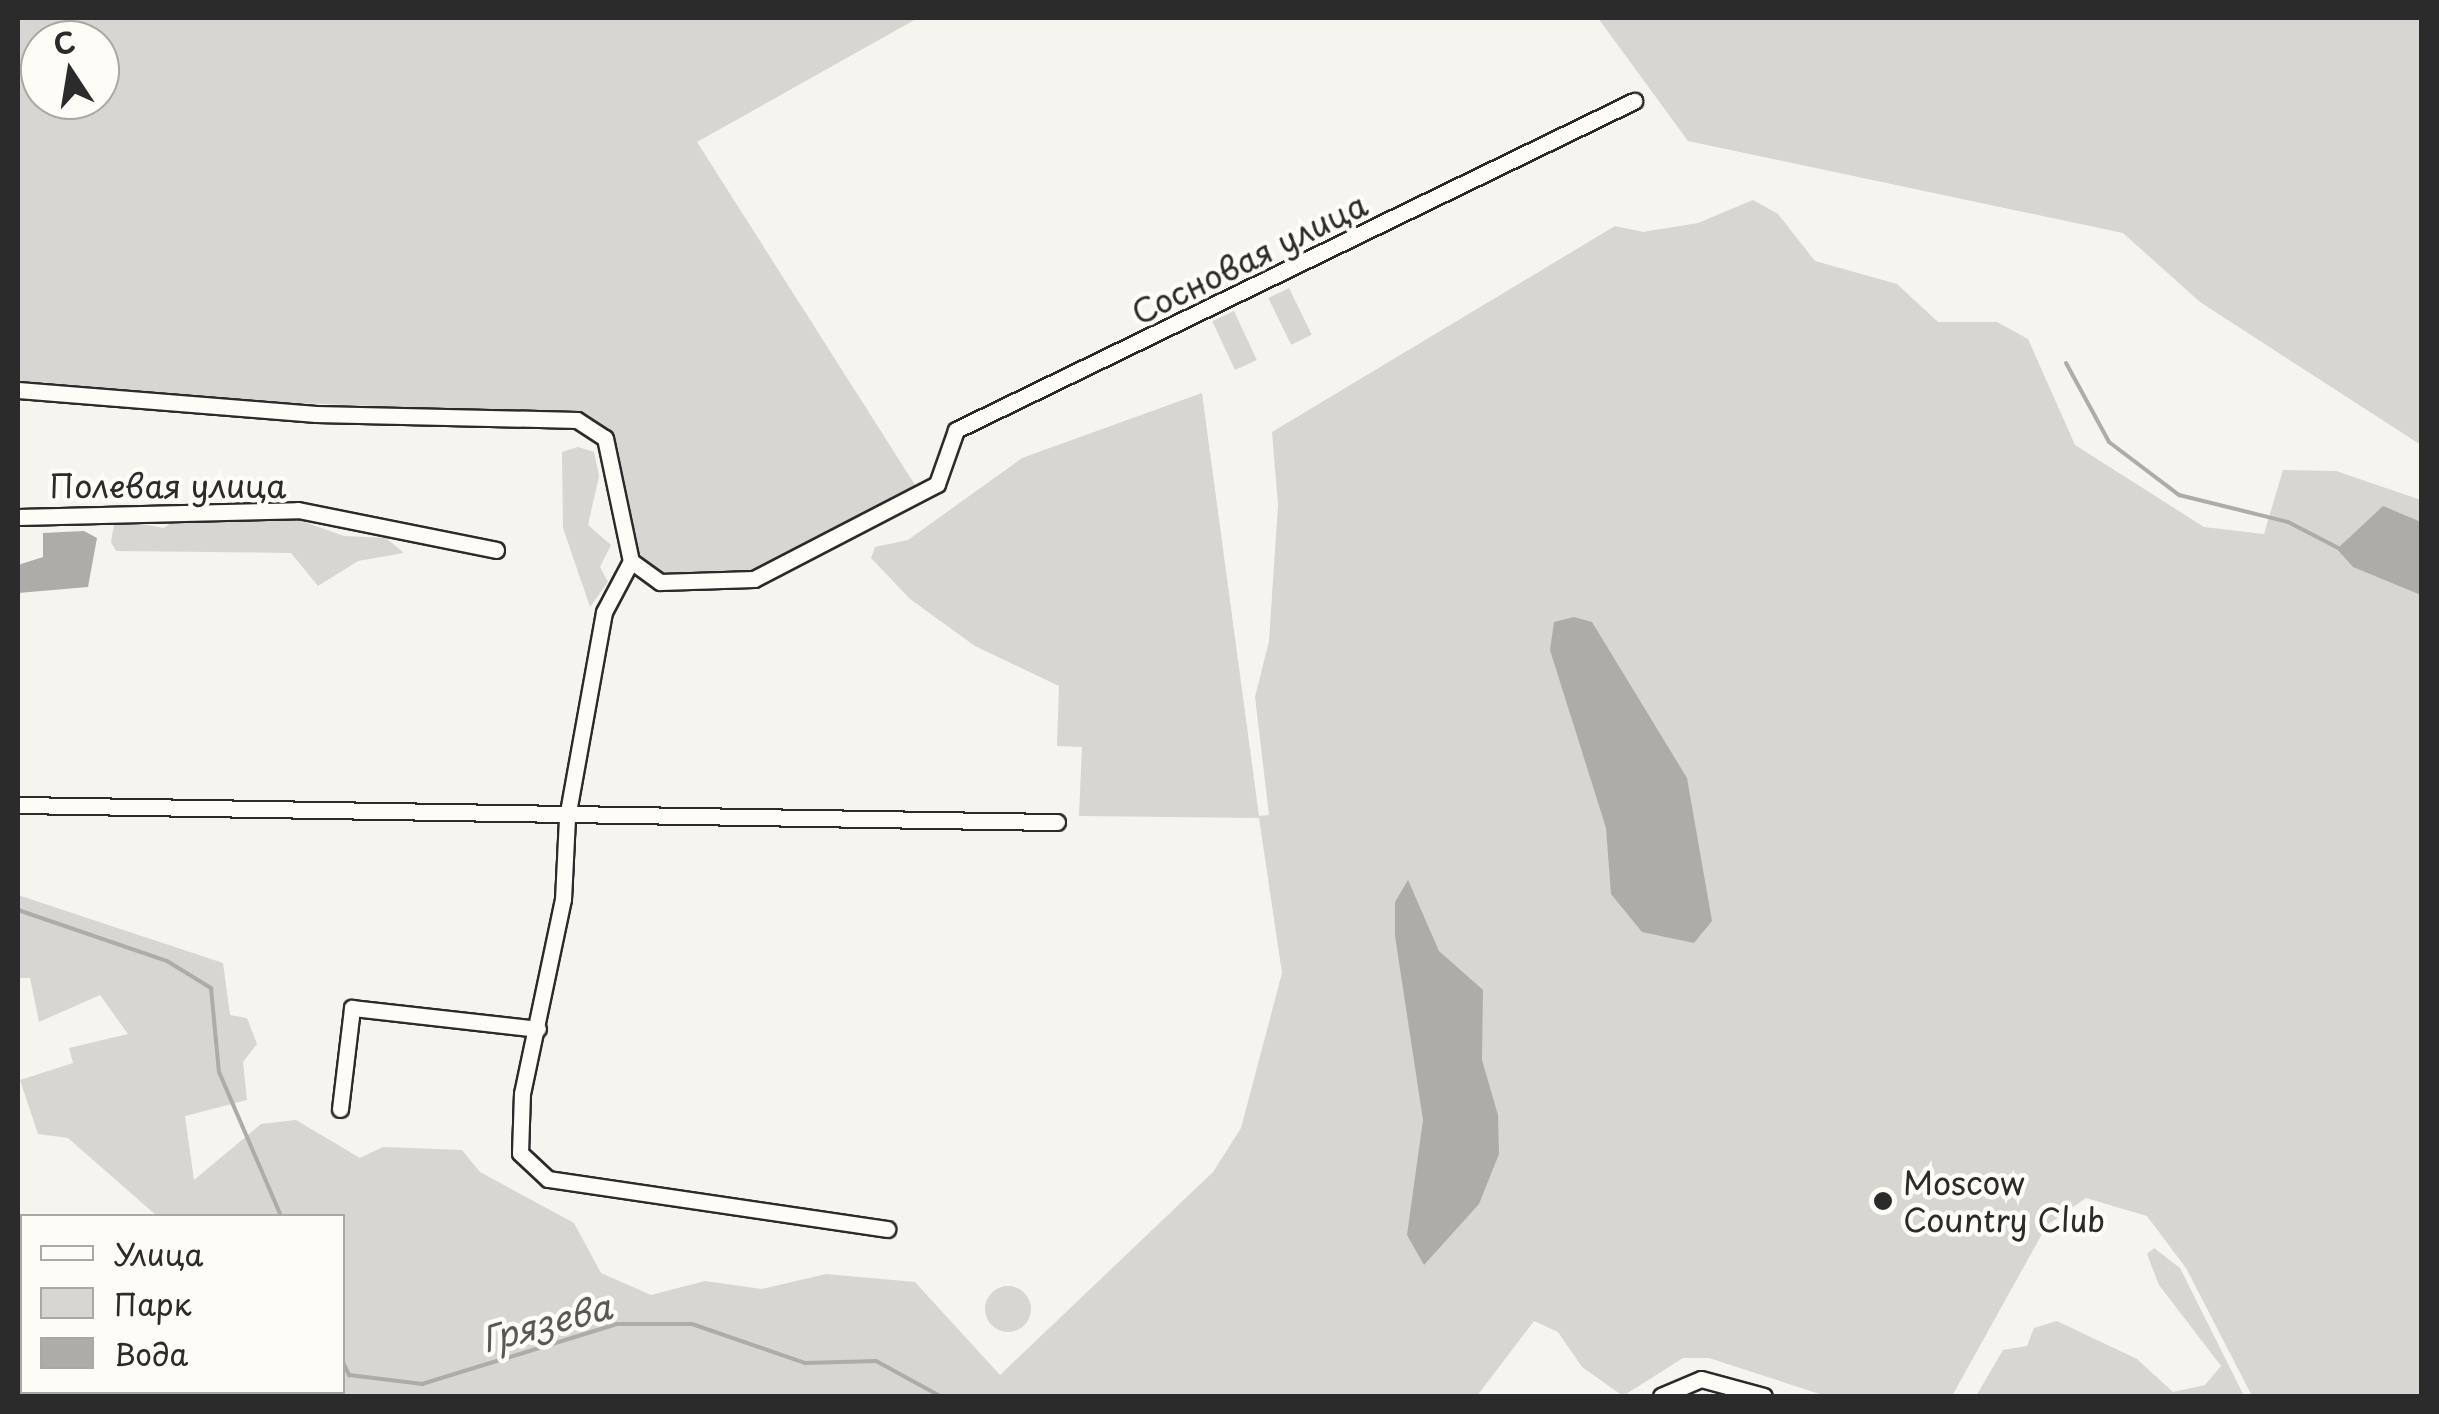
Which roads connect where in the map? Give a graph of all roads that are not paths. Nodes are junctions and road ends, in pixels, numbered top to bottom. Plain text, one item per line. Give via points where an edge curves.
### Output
1 (1634, 101) dead end
2 (18, 390) edge
3 (18, 516) edge
4 (496, 550) dead end
5 (631, 561) junction
6 (18, 806) edge
7 (567, 818) junction
8 (1057, 822) dead end
9 (538, 1029) junction
10 (340, 1109) dead end
11 (887, 1229) dead end
12 (1660, 1396) edge
13 (1764, 1396) edge

1 - 5 street, Сосновая улица via 956,430 948,467 921,494 754,579 660,582
2 - 5 street via 259,412 577,420 604,438
3 - 4 street, Полевая улица via 298,510
5 - 7 street via 604,612
6 - 7 street
7 - 8 street
7 - 9 street via 563,900
9 - 10 street via 352,1008
9 - 11 street via 522,1092 520,1153 548,1179
12 - 13 street via 1701,1379

